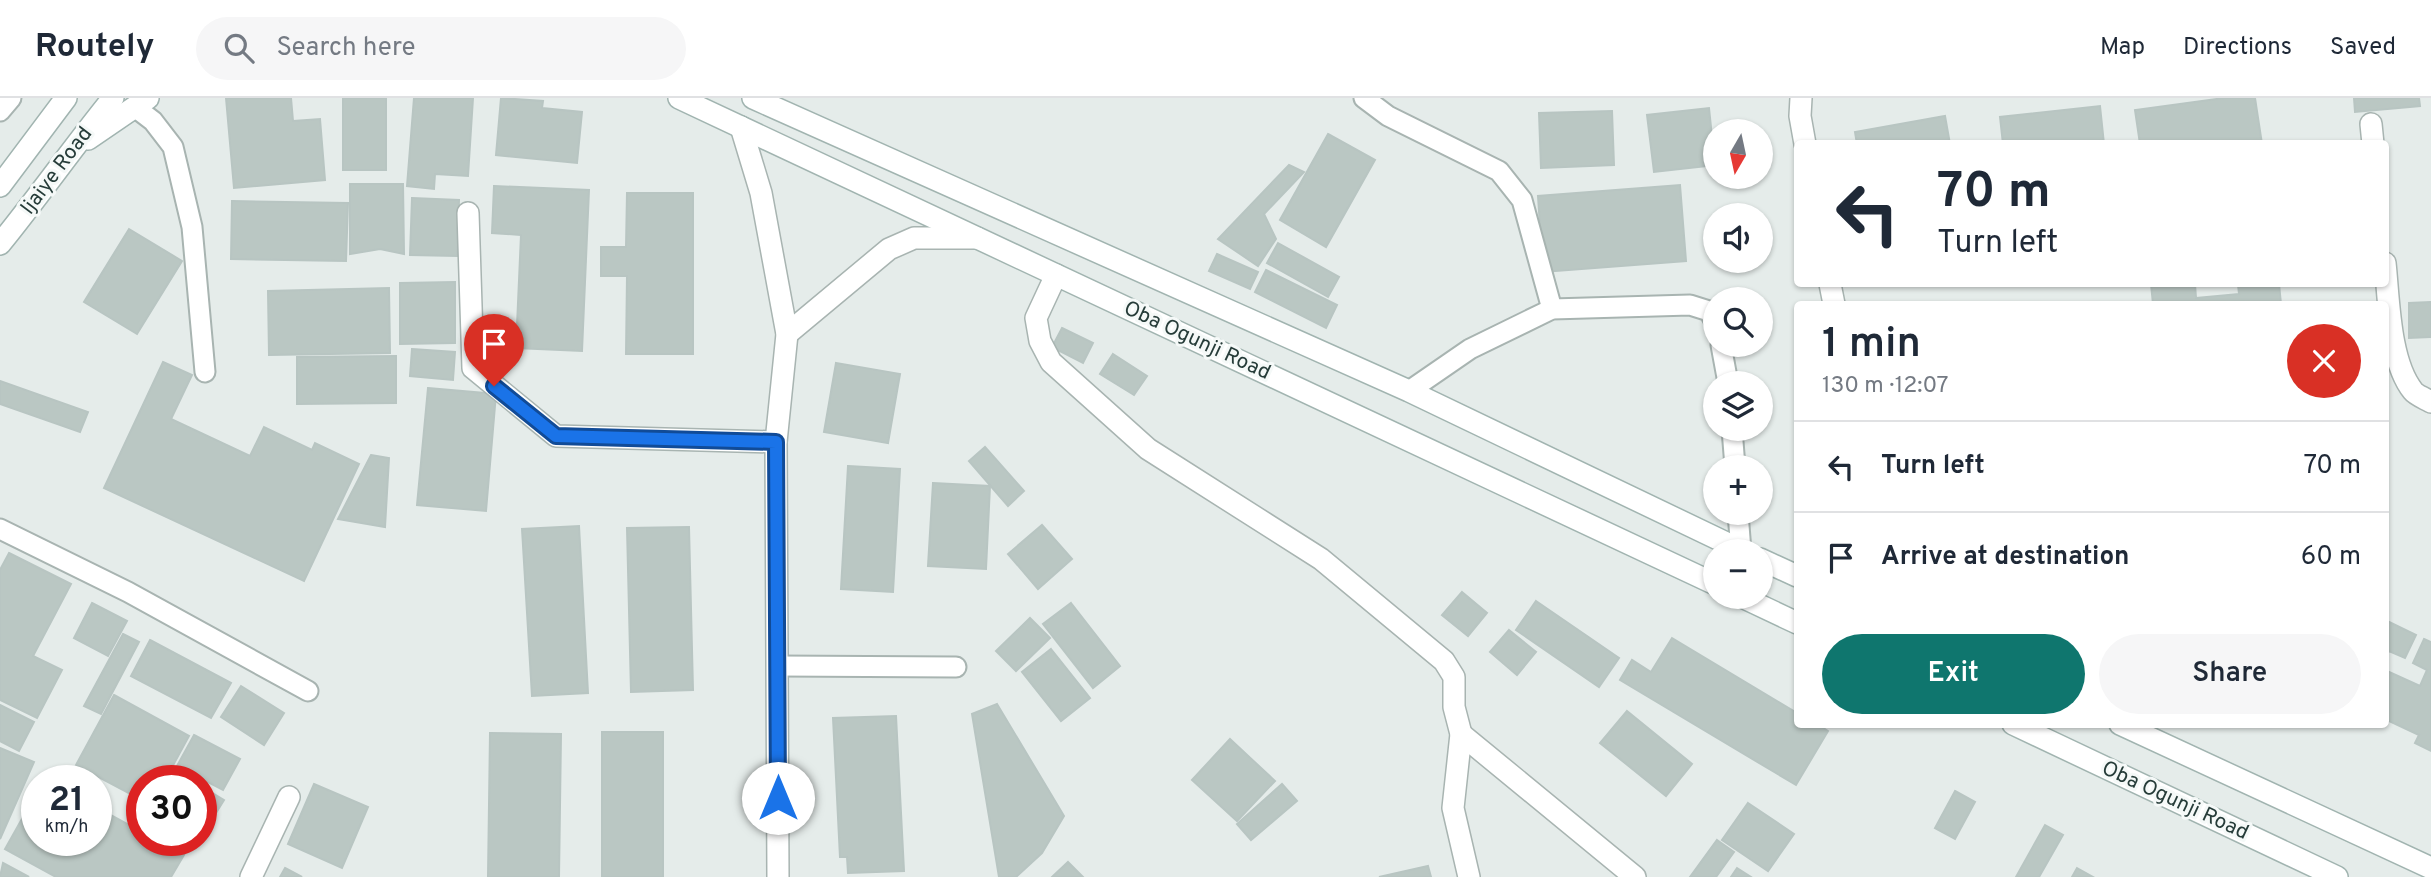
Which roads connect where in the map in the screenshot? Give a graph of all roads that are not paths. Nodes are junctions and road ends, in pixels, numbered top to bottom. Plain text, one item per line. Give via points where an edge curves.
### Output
1 (10, 98) edge
2 (66, 98) edge
3 (113, 98) edge
4 (679, 98) edge
5 (753, 98) edge
6 (780, 98) edge
7 (1364, 98) edge
8 (1801, 98) edge
9 (142, 103) edge
10 (0, 111) edge
11 (811, 125) junction
12 (741, 127) junction
13 (1804, 140) edge
14 (71, 149) junction
15 (0, 186) edge
16 (468, 213) dead end
17 (977, 238) junction
18 (1072, 242) junction
19 (0, 244) edge
20 (1056, 275) junction
21 (2388, 287) edge
22 (1552, 309) junction
23 (1703, 309) edge
24 (787, 334) junction
25 (205, 372) dead end
26 (1409, 391) junction
27 (2431, 402) edge
28 (776, 442) junction
29 (0, 529) edge
30 (1717, 539) edge
31 (1773, 565) edge
32 (1794, 575) edge
33 (1703, 578) edge
34 (1767, 609) edge
35 (1794, 622) edge
36 (778, 666) junction
37 (956, 667) dead end
38 (308, 691) dead end
39 (2022, 728) edge
40 (2129, 728) edge
41 (1461, 734) junction
42 (289, 797) dead end
43 (2431, 868) edge
44 (251, 877) edge
45 (778, 877) edge
46 (1469, 877) edge
47 (1635, 877) edge
48 (2337, 877) edge

1 - 10 lane
2 - 15 main road, Ijaiye Road
3 - 14 main road, Ijaiye Road
4 - 12 main road, Oba Ogunji Road
5 - 11 main road, Oba Ogunji Road
6 - 11 main road
7 - 22 lane via 1388,116 1499,171 1522,200
8 - 13 main road
9 - 14 main road
9 - 25 lane via 173,147 192,227
11 - 18 main road, Oba Ogunji Road
12 - 17 main road, Oba Ogunji Road
12 - 24 main road via 761,193
14 - 19 main road, Ijaiye Road
16 - 28 main road via 473,369 556,436
17 - 20 main road, Oba Ogunji Road
17 - 24 main road via 914,238 889,249
18 - 20 main road
18 - 26 main road, Oba Ogunji Road
20 - 33 main road, Oba Ogunji Road
20 - 41 main road via 1036,318 1040,341 1051,362 1148,449 1321,559 1444,661 1454,677 1454,707
21 - 27 main road via 2400,363 2413,391
22 - 23 lane via 1690,305
22 - 26 lane via 1470,349
24 - 28 main road
26 - 30 main road, Oba Ogunji Road
28 - 36 main road
29 - 38 lane via 128,592
31 - 32 main road
34 - 35 main road
36 - 37 lane
36 - 45 main road
39 - 48 main road, Oba Ogunji Road
40 - 43 main road
41 - 46 main road via 1453,808
41 - 47 main road
42 - 44 main road

